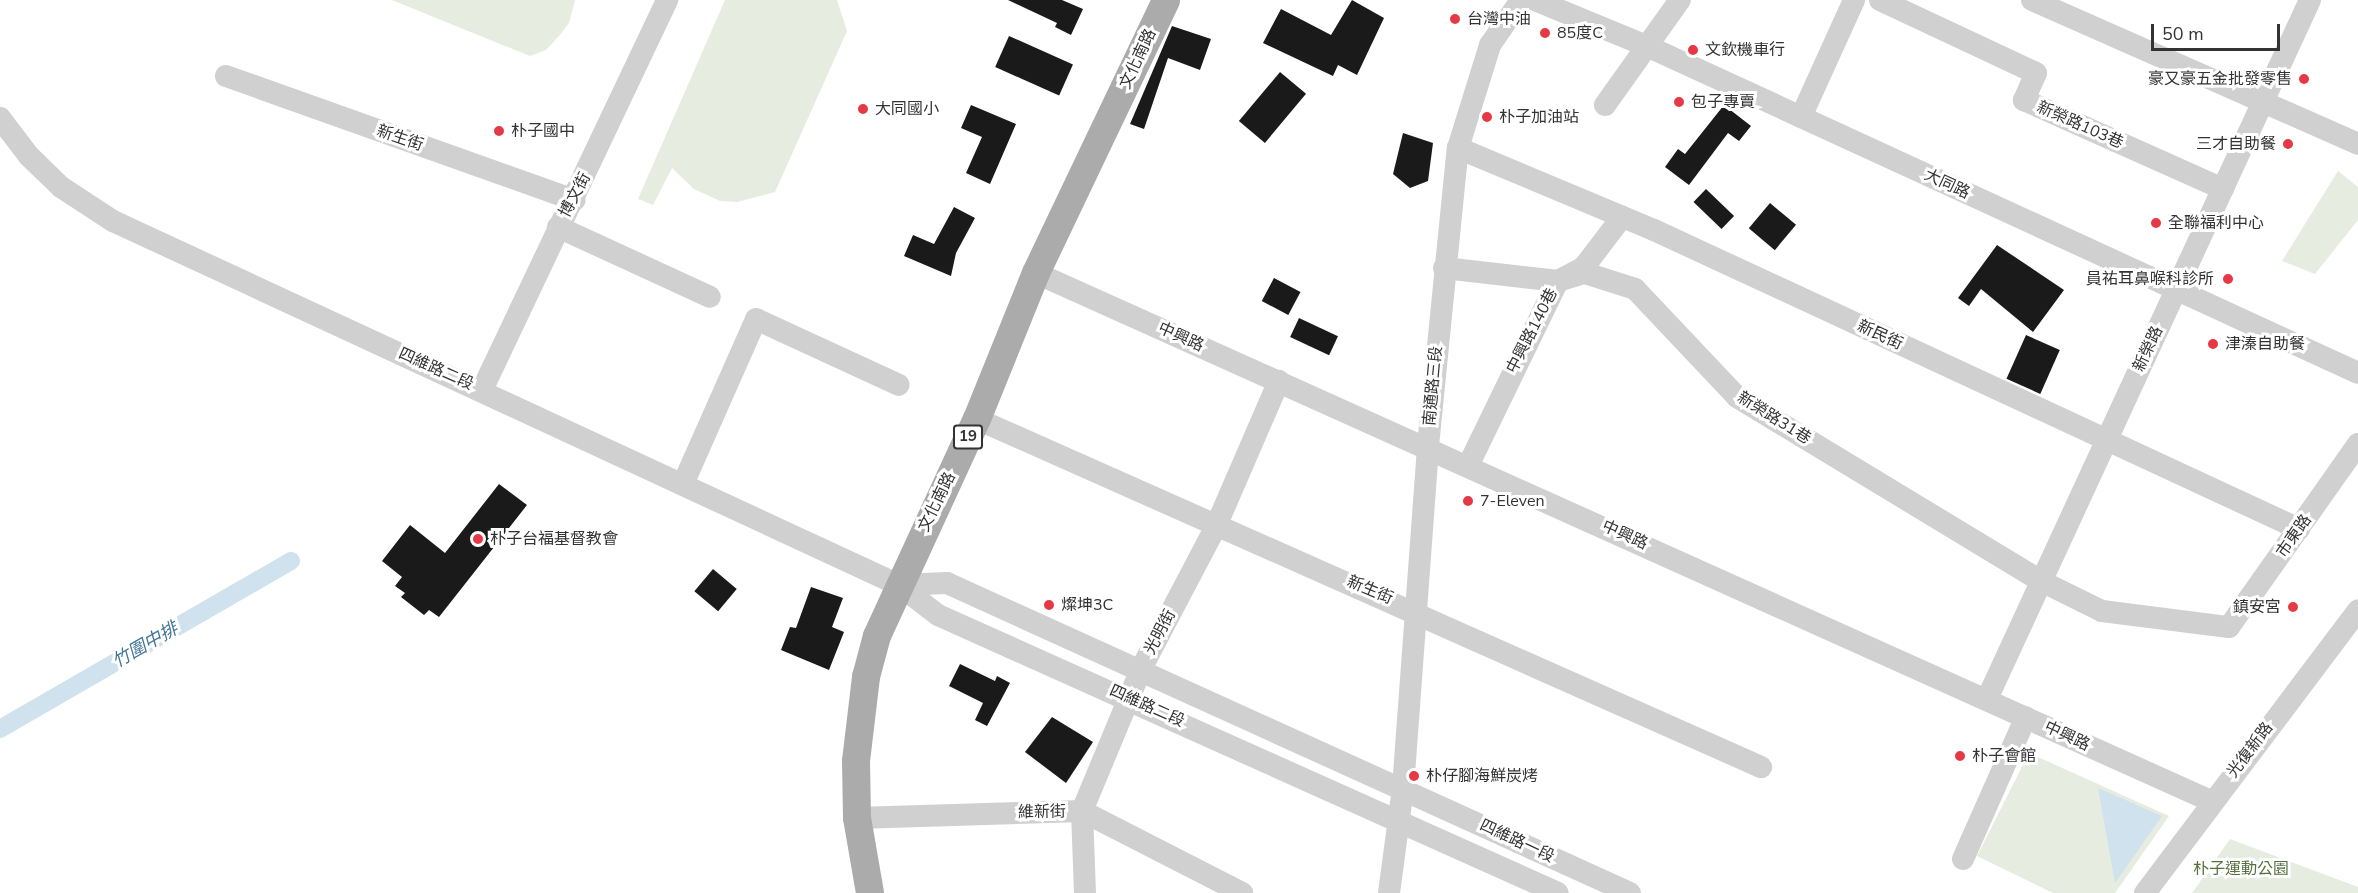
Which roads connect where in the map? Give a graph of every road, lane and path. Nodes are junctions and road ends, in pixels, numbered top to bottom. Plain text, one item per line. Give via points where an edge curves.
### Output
1 (667, 0) edge
2 (1166, 0) edge
3 (1521, 0) edge
4 (1535, 0) edge
5 (1680, 0) edge
6 (1854, 0) edge
7 (1880, 0) edge
8 (2032, 0) edge
9 (2310, 0) edge
10 (1649, 47) junction
11 (226, 76) dead end
12 (2263, 102) junction
13 (1605, 105) dead end
14 (1801, 117) junction
15 (0, 118) edge
16 (2358, 144) edge
17 (1458, 148) junction
18 (2223, 189) junction
19 (575, 200) junction
20 (1622, 217) junction
21 (558, 227) junction
22 (1444, 268) junction
23 (1036, 273) junction
24 (1558, 281) junction
25 (2176, 290) junction
26 (710, 297) dead end
27 (2358, 373) edge
28 (1279, 381) junction
29 (899, 385) dead end
30 (482, 390) junction
31 (977, 419) junction
32 (2106, 440) junction
33 (2358, 444) edge
34 (1428, 446) junction
35 (1468, 466) junction
36 (683, 484) junction
37 (1216, 524) junction
38 (2299, 529) junction
39 (2042, 581) junction
40 (899, 585) junction
41 (1416, 610) junction
42 (2358, 610) edge
43 (2229, 627) joint
44 (1141, 669) junction
45 (1129, 698) junction
46 (1987, 699) junction
47 (2026, 717) junction
48 (1761, 767) dead end
49 (1403, 788) junction
50 (2211, 801) junction
51 (1082, 811) junction
52 (857, 818) junction
53 (1399, 822) junction
54 (1963, 859) dead end
55 (870, 893) edge
56 (1085, 893) edge
57 (1242, 893) edge
58 (1389, 893) edge
59 (1558, 893) edge
60 (1630, 893) edge
61 (2145, 893) edge

1 - 19 street, 博文街
2 - 23 main road, 文化南路 / 19
3 - 17 street, 南通路三段 via 1490,45
4 - 10 street, 大同路
5 - 10 street
6 - 14 street
7 - 18 street, 新榮路103巷 via 2037,73 2024,100
8 - 12 street
9 - 12 street, 新榮路
10 - 13 street
10 - 14 street, 大同路
11 - 19 street, 新生街
12 - 16 street
12 - 18 street, 新榮路
14 - 25 street, 大同路
15 - 30 street, 四維路二段 via 29,156 61,187 113,221
17 - 20 street, 新民街
17 - 22 street, 南通路三段
18 - 25 street, 新榮路
19 - 21 street, 博文街
20 - 24 street, 中興路140巷 via 1584,267
20 - 32 street, 新民街
21 - 26 street
21 - 30 street, 博文街
22 - 24 street, 新榮路31巷
22 - 34 street, 南通路三段
23 - 28 street, 中興路
23 - 31 main road, 文化南路 / 19
24 - 35 street, 中興路140巷
24 - 39 street, 新榮路31巷 via 1585,273 1635,289 1737,397
25 - 27 street, 大同路
25 - 32 street, 新榮路
28 - 34 street, 中興路
28 - 37 street, 光明街
29 - 36 street via 756,319
30 - 36 street, 四維路二段
31 - 37 street, 新生街
31 - 40 main road, 文化南路 / 19
32 - 38 street, 新民街
32 - 39 street, 新榮路
33 - 38 street, 市東路
34 - 35 street, 中興路
34 - 41 street, 南通路三段
35 - 46 street, 中興路
36 - 40 street, 四維路二段
37 - 41 street, 新生街
37 - 44 street, 光明街
38 - 43 street, 市東路
39 - 43 street, 新榮路31巷 via 2103,611
39 - 46 street, 新榮路
40 - 44 street, 四維路二段 via 946,583
40 - 45 street, 四維路二段 via 938,615
40 - 52 main road, 文化南路 / 19 via 866,676 856,761
41 - 48 street, 新生街
41 - 49 street, 南通路三段
42 - 50 street, 光復新路
44 - 45 street, 光明街
44 - 49 street, 四維路二段
45 - 51 street, 光明街
45 - 53 street, 四維路二段
46 - 47 street, 中興路
47 - 50 street, 中興路
47 - 54 street
49 - 53 street, 南通路三段
49 - 60 street, 四維路一段
50 - 61 street, 光復新路
51 - 52 street, 維新街
51 - 56 street, 光明街
51 - 57 street, 維新街
52 - 55 main road, 文化南路 / 19
53 - 58 street
53 - 59 street, 四維路一段

